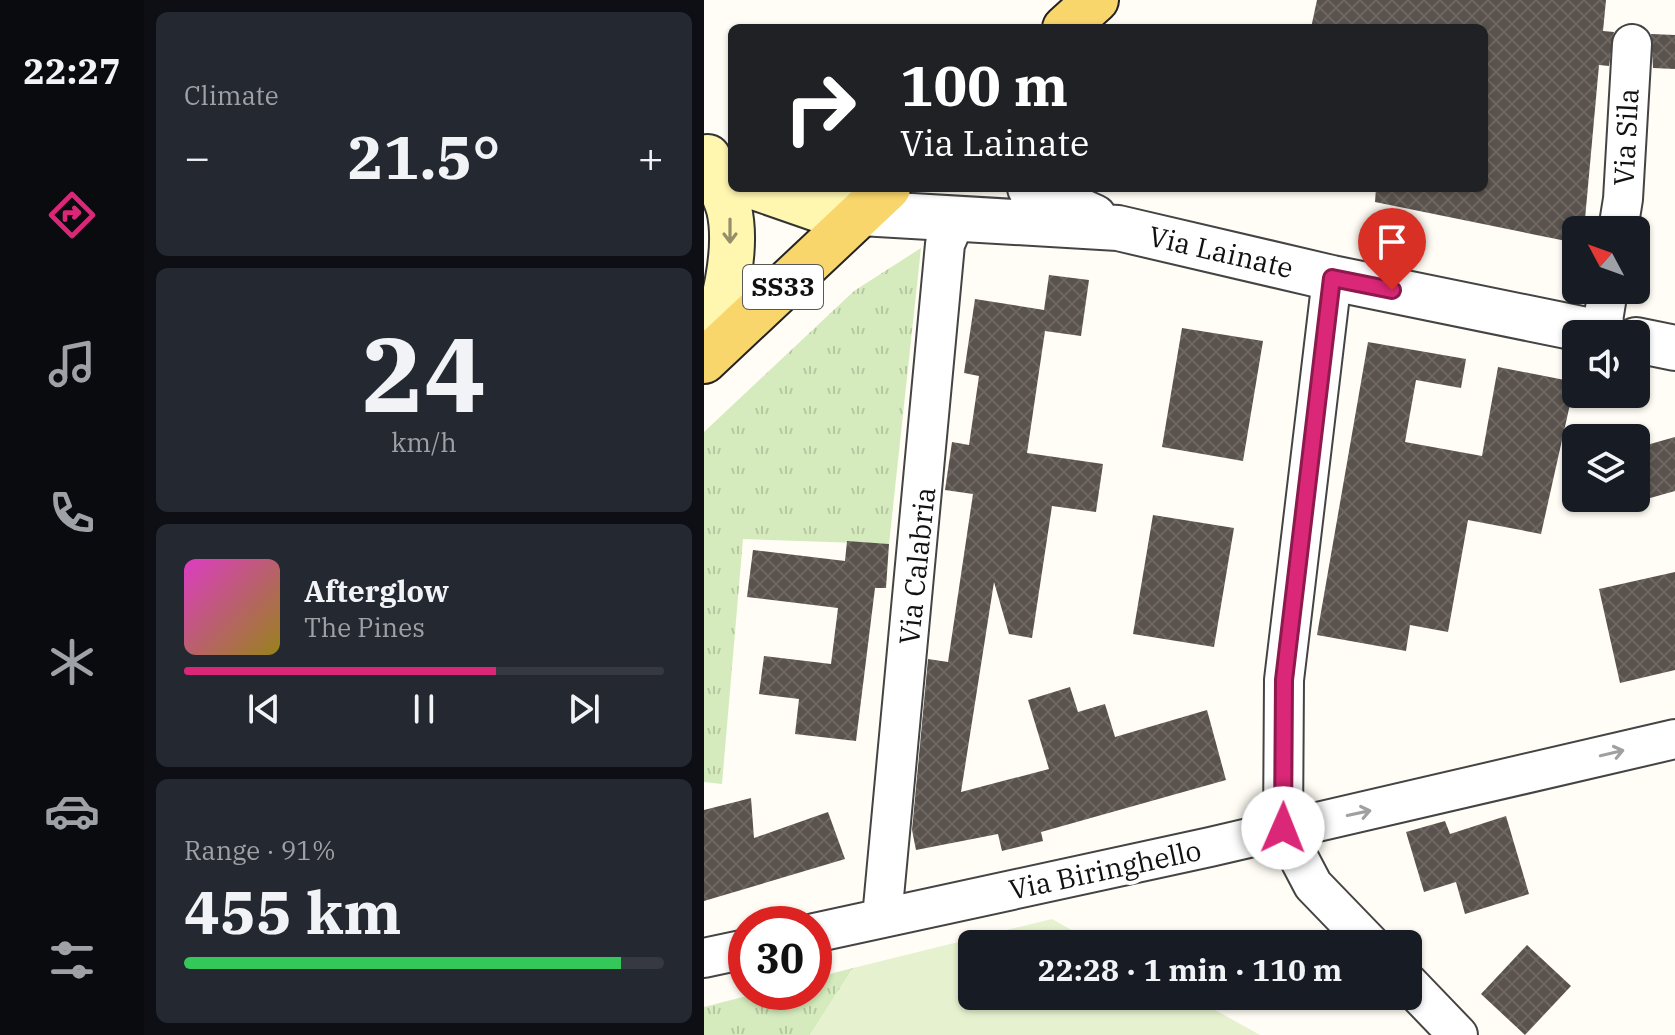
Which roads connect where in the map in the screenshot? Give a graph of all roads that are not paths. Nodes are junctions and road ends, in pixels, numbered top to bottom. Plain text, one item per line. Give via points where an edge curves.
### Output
1 (1099, 0) edge
2 (1070, 24) edge
3 (1093, 24) edge
4 (1632, 44) dead end
5 (716, 151) edge
6 (769, 192) edge
7 (1039, 192) edge
8 (1098, 192) edge
9 (875, 200) edge
10 (957, 216) junction
11 (1619, 216) edge
12 (1118, 228) junction
13 (1332, 278) junction
14 (1562, 326) edge
15 (1650, 343) edge
16 (704, 348) edge
17 (1675, 348) edge
18 (704, 361) edge
19 (1675, 739) edge
20 (1283, 828) junction
21 (882, 918) junction
22 (832, 929) edge
23 (1356, 930) edge
24 (728, 953) edge
25 (704, 958) edge
26 (1422, 998) edge
27 (1458, 1035) edge

1 - 2 main road
1 - 3 street
4 - 11 street, Via Sila
5 -> 16 main road via 729,212 729,271 714,332
6 - 9 main road, Via Lainate via 829,213
7 - 12 street, Via Lainate
8 - 12 street
9 - 10 street, Via Lainate
9 - 18 main road, SS33
10 - 12 street, Via Lainate
10 - 21 street, Via Calabria via 945,244
12 - 13 street, Via Lainate
13 - 14 street, Via Lainate
13 - 20 street via 1284,680
15 - 17 street
20 -> 19 street, Via Biringhello
20 - 21 street, Via Biringhello
20 - 23 street via 1313,885
21 - 22 street, Via Biringhello
24 - 25 street
26 - 27 street

